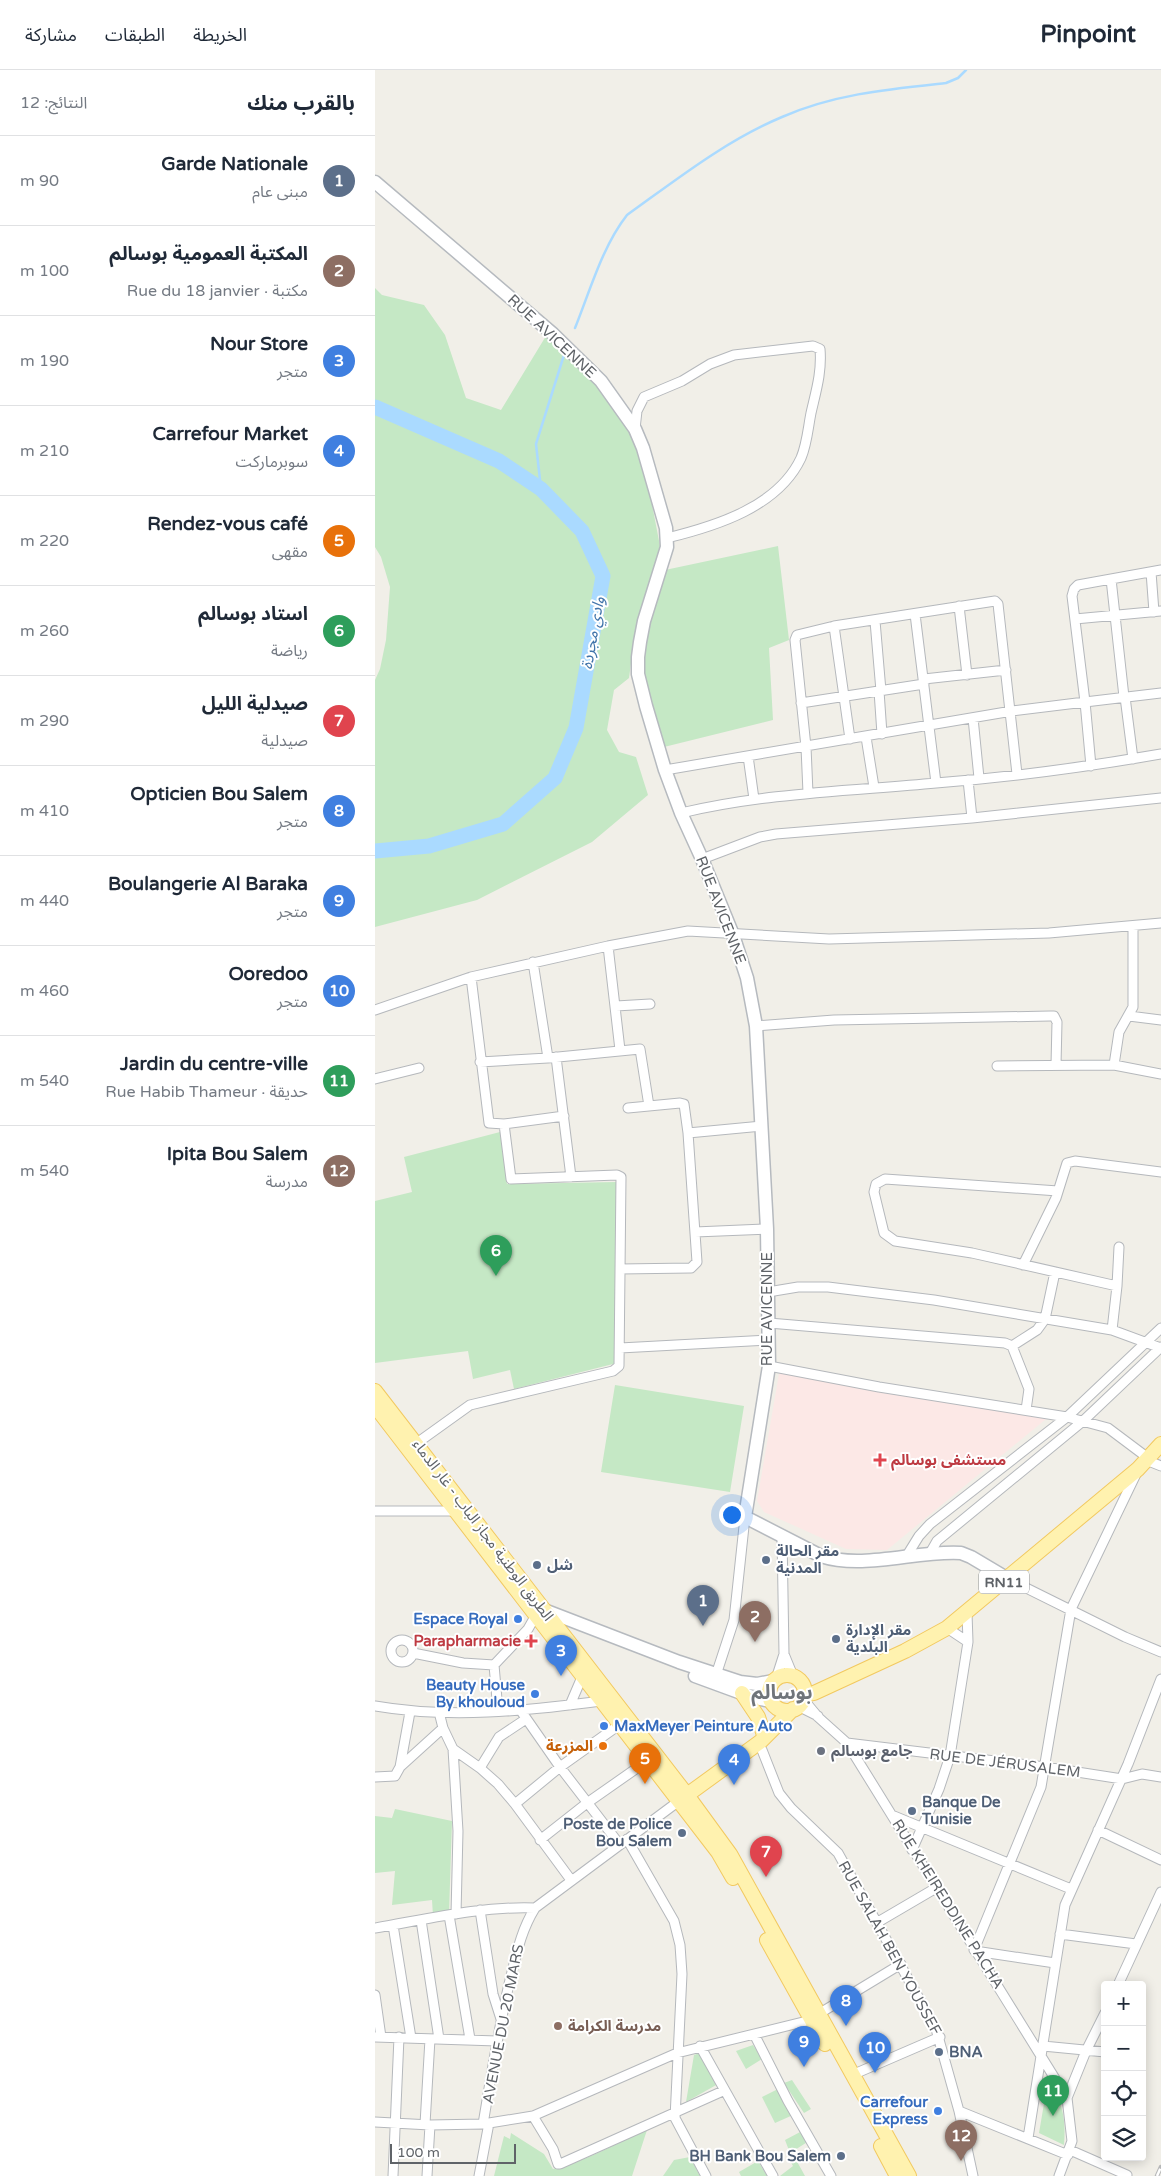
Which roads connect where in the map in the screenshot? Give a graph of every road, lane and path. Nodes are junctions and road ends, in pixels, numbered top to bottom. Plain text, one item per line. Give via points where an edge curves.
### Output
1 (375, 182) edge
2 (635, 429) junction
3 (667, 538) junction
4 (1161, 570) edge
5 (1151, 572) junction
6 (1111, 579) junction
7 (959, 606) junction
8 (1158, 612) edge
9 (915, 614) junction
10 (1116, 615) junction
11 (1075, 619) junction
12 (875, 621) junction
13 (834, 626) junction
14 (1006, 670) junction
15 (967, 675) junction
16 (924, 682) junction
17 (880, 691) junction
18 (1161, 693) edge
19 (844, 697) junction
20 (1125, 697) junction
21 (1085, 702) junction
22 (801, 703) junction
23 (1012, 711) junction
24 (973, 718) junction
25 (928, 726) junction
26 (882, 734) junction
27 (866, 737) junction
28 (850, 739) junction
29 (806, 746) junction
30 (1161, 754) edge
31 (748, 756) junction
32 (1133, 759) junction
33 (1091, 766) junction
34 (665, 770) junction
35 (1017, 774) junction
36 (979, 778) junction
37 (968, 780) junction
38 (936, 784) junction
39 (874, 787) junction
40 (808, 793) junction
41 (754, 798) junction
42 (1161, 798) edge
43 (681, 813) junction
44 (971, 818) junction
45 (702, 859) junction
46 (1161, 923) edge
47 (1133, 926) junction
48 (733, 935) junction
49 (608, 946) junction
50 (533, 962) junction
51 (471, 977) junction
52 (650, 1004) dead end
53 (615, 1006) junction
54 (375, 1010) edge
55 (1129, 1016) junction
56 (1161, 1020) edge
57 (756, 1026) junction
58 (620, 1050) junction
59 (552, 1058) junction
60 (480, 1062) junction
61 (1056, 1065) junction
62 (1114, 1065) junction
63 (997, 1066) dead end
64 (419, 1068) dead end
65 (1161, 1074) edge
66 (375, 1079) edge
67 (649, 1106) junction
68 (628, 1108) dead end
69 (564, 1116) junction
70 (504, 1124) junction
71 (761, 1126) junction
72 (688, 1133) junction
73 (1161, 1172) edge
74 (571, 1177) junction
75 (1058, 1191) junction
76 (767, 1229) junction
77 (695, 1232) junction
78 (1119, 1247) dead end
79 (1023, 1265) junction
80 (620, 1269) junction
81 (1055, 1272) junction
82 (1117, 1286) junction
83 (768, 1292) junction
84 (1045, 1319) junction
85 (769, 1323) junction
86 (1161, 1328) edge
87 (1112, 1330) junction
88 (769, 1340) junction
89 (1148, 1343) junction
90 (1011, 1346) junction
91 (1161, 1347) edge
92 (620, 1348) junction
93 (769, 1366) junction
94 (375, 1391) edge
95 (375, 1406) edge
96 (1025, 1410) junction
97 (1067, 1417) junction
98 (1083, 1421) junction
99 (393, 1422) junction
100 (417, 1443) junction
101 (1161, 1444) edge
102 (1144, 1462) junction
103 (1161, 1466) edge
104 (375, 1511) edge
105 (460, 1511) junction
106 (745, 1517) junction
107 (782, 1535) junction
108 (929, 1555) junction
109 (906, 1556) junction
110 (1008, 1579) junction
111 (1071, 1609) junction
112 (967, 1613) junction
113 (545, 1618) junction
114 (947, 1628) junction
115 (967, 1642) junction
116 (1161, 1652) edge
117 (413, 1653) dead end
118 (784, 1654) junction
119 (494, 1665) junction
120 (583, 1677) junction
121 (715, 1678) junction
122 (1161, 1679) edge
123 (774, 1680) junction
124 (742, 1693) junction
125 (799, 1695) junction
126 (601, 1701) junction
127 (772, 1702) junction
128 (570, 1705) junction
129 (375, 1706) edge
130 (498, 1711) junction
131 (410, 1712) junction
132 (439, 1712) junction
133 (523, 1715) junction
134 (619, 1725) junction
135 (443, 1728) junction
136 (761, 1740) junction
137 (847, 1743) junction
138 (453, 1749) junction
139 (950, 1756) junction
140 (647, 1761) junction
141 (400, 1767) junction
142 (560, 1767) junction
143 (1045, 1767) junction
144 (480, 1768) junction
145 (375, 1777) edge
146 (1161, 1777) edge
147 (1122, 1779) junction
148 (683, 1798) junction
149 (587, 1803) junction
150 (515, 1804) junction
151 (894, 1816) junction
152 (923, 1828) junction
153 (1098, 1830) junction
154 (540, 1840) junction
155 (623, 1842) junction
156 (912, 1850) junction
157 (1161, 1860) edge
158 (1010, 1864) junction
159 (571, 1880) junction
160 (936, 1888) junction
161 (1071, 1889) junction
162 (1161, 1892) edge
163 (535, 1908) junction
164 (480, 1910) junction
165 (453, 1915) junction
166 (421, 1920) junction
167 (878, 1922) junction
168 (393, 1925) junction
169 (375, 1928) edge
170 (1060, 1934) junction
171 (1137, 1944) junction
172 (975, 1950) junction
173 (1055, 1963) junction
174 (901, 1964) junction
175 (1120, 1981) edge
176 (375, 1996) edge
177 (815, 2016) junction
178 (501, 2019) junction
179 (1101, 2020) edge
180 (754, 2034) junction
181 (378, 2036) edge
182 (399, 2037) junction
183 (940, 2037) junction
184 (411, 2038) junction
185 (434, 2039) junction
186 (470, 2039) junction
187 (497, 2041) junction
188 (700, 2046) junction
189 (1043, 2046) junction
190 (1086, 2051) junction
191 (1101, 2052) edge
192 (677, 2053) junction
193 (1041, 2057) junction
194 (853, 2075) junction
195 (723, 2090) junction
196 (1067, 2098) junction
197 (959, 2111) junction
198 (675, 2113) junction
199 (533, 2116) junction
200 (375, 2122) edge
201 (395, 2123) junction
202 (486, 2124) junction
203 (428, 2125) junction
204 (1029, 2138) junction
205 (1069, 2153) junction
206 (1127, 2175) edge
207 (393, 2176) edge
208 (427, 2176) edge
209 (479, 2176) edge
210 (706, 2176) edge
211 (773, 2176) edge
212 (831, 2176) edge
213 (905, 2176) edge
214 (973, 2176) edge
215 (1059, 2176) edge

1 - 2 street, RUE AVICENNE via 577,356 601,381
2 - 3 street, RUE AVICENNE
2 - 3 street via 637,411 644,397 682,381 710,364 734,355 813,346 820,349 819,385 804,449 790,476 763,500 722,521
3 - 34 street, RUE AVICENNE via 644,621 638,657 641,689
4 - 5 street
5 - 6 street
5 - 8 street
6 - 10 street
6 - 11 street via 1075,587 1072,596
7 - 9 street
7 - 14 street via 997,602
7 - 15 street
8 - 10 street
9 - 12 street
9 - 16 street
10 - 11 street
10 - 20 street
11 - 21 street
12 - 13 street
12 - 17 street
13 - 19 street
13 - 22 street via 795,638
14 - 15 street
14 - 23 street
15 - 16 street
16 - 17 street
16 - 25 street
17 - 19 street
17 - 26 street
18 - 20 street
19 - 22 street
19 - 28 street
20 - 21 street
20 - 32 street
21 - 23 street
21 - 33 street
22 - 29 street
23 - 24 street
23 - 35 street
24 - 25 street
24 - 36 street
25 - 26 street
25 - 38 street
26 - 27 street
27 - 28 street
27 - 39 street
28 - 29 street
29 - 31 street
29 - 40 street
30 - 32 street
31 - 34 street
31 - 41 street
32 - 33 street
33 - 35 street
34 - 43 street, RUE AVICENNE
35 - 36 street
36 - 37 street
37 - 38 street
37 - 44 street
38 - 39 street
39 - 40 street
40 - 41 street
41 - 43 street
42 - 44 street
43 - 45 street, RUE AVICENNE
44 - 45 street via 777,834 760,837
45 - 48 street, RUE AVICENNE
46 - 47 street
47 - 48 street via 1049,933 829,939
47 - 55 street via 1134,993
48 - 49 street via 688,931
48 - 57 street, RUE AVICENNE via 747,978
49 - 50 street
49 - 53 street
50 - 51 street
50 - 59 street
51 - 54 street
51 - 60 street
52 - 53 street
53 - 58 street
55 - 56 street
55 - 62 street via 1119,1032
57 - 61 street via 834,1020 1054,1016 1057,1022
57 - 71 street, RUE AVICENNE
58 - 59 street
58 - 67 street via 641,1050
59 - 60 street
59 - 69 street
60 - 70 street via 489,1123
61 - 62 street
61 - 63 street
62 - 65 street
64 - 66 street
67 - 68 street
67 - 72 street via 684,1104
69 - 70 street
69 - 74 street
70 - 74 street via 509,1178
71 - 72 street
71 - 76 street, RUE AVICENNE
72 - 77 street
73 - 75 street via 1070,1161
74 - 80 street via 621,1177
75 - 79 street
75 - 79 street via 885,1179 876,1184 874,1192 885,1233 895,1241
76 - 77 street
76 - 83 street, RUE AVICENNE
77 - 80 street via 697,1262 694,1267
78 - 82 street
79 - 81 street
80 - 92 street
81 - 82 street
81 - 84 street
82 - 87 street
83 - 84 street via 813,1286 847,1288
83 - 85 street, RUE AVICENNE
84 - 87 street
84 - 90 street via 1037,1330
85 - 88 street, RUE AVICENNE
85 - 90 street
86 - 89 street
87 - 89 street
88 - 92 street
88 - 93 street, RUE AVICENNE
89 - 91 street
89 - 97 street
90 - 96 street via 1029,1389
91 - 98 street
92 - 100 street via 619,1366 613,1371 470,1405
93 - 96 street
93 - 106 street, RUE AVICENNE
94 - 99 main road, الطريق الوطنية مجاز الباب - غار الدماء
95 - 99 main road, الطريق الوطنية مجاز الباب - غار الدماء
96 - 97 street
97 - 98 street
97 - 109 street via 930,1524
98 - 102 street via 1108,1428
98 - 108 street via 937,1541
99 - 100 main road, الطريق الوطنية مجاز الباب - غار الدماء
99 - 105 main road, الطريق الوطنية مجاز الباب - غار الدماء
100 - 105 main road, الطريق الوطنية مجاز الباب - غار الدماء
101 - 102 main road, RN11
102 - 103 street
102 - 110 main road, RN11
102 - 111 street
104 - 105 street
105 - 113 main road, الطريق الوطنية مجاز الباب - غار الدماء
106 - 107 street
106 - 121 street via 734,1620
107 - 109 street via 831,1559
107 - 118 street
108 - 109 street
108 - 110 street via 961,1553
110 - 111 street
110 - 112 main road, RN11
111 - 116 street
111 - 143 street
112 - 114 main road, RN11
112 - 115 street
113 - 119 street via 528,1629
113 - 120 main road, الطريق الوطنية مجاز الباب - غار الدماء
113 - 121 street
113 - 148 main road, الطريق الوطنية مجاز الباب - غار الدماء
114 - 115 street
114 - 125 main road, RN11 via 824,1688
115 - 139 street
117 - 119 street via 463,1663
118 - 123 street
118 - 125 street
119 - 130 street
120 - 126 main road, الطريق الوطنية مجاز الباب - غار الدماء
120 - 128 street
121 - 123 street via 748,1684
121 - 124 street
122 - 147 street
123 - 125 main road, RN11 via 781,1676
123 - 127 main road via 770,1688
124 - 127 street
124 - 136 main road via 758,1717
125 - 127 main road, RN11 via 784,1710
125 - 136 main road, AVENUE DU 20 MARS
125 - 137 street, RUE KHEIREDDINE PACHA
126 - 128 street
126 - 134 main road, الطريق الوطنية مجاز الباب - غار الدماء
127 - 136 main road
128 - 133 street
129 - 131 street
130 - 132 street
130 - 133 street
131 - 132 street
131 - 141 street
132 - 135 street
133 - 142 street
133 - 144 street via 499,1737
134 - 140 main road, الطريق الوطنية مجاز الباب - غار الدماء
134 - 142 street
135 - 138 street
135 - 141 street
136 - 148 main road, AVENUE DU 20 MARS
136 - 167 street, RUE SALAH BEN YOUSSEF via 779,1793 839,1853
137 - 139 street, RUE DE JÉRUSALEM
137 - 151 street, RUE KHEIREDDINE PACHA
138 - 144 street
138 - 165 street via 458,1831
139 - 143 street, RUE DE JÉRUSALEM
139 - 152 street
140 - 148 main road, الطريق الوطنية مجاز الباب - غار الدماء
140 - 149 street
141 - 145 street via 392,1778
142 - 149 street
142 - 150 street
143 - 147 street, RUE DE JÉRUSALEM
143 - 158 street via 1035,1804
144 - 150 street
146 - 147 street, RUE DE JÉRUSALEM via 1141,1774
147 - 153 street
148 - 155 street, AVENUE DU 20 MARS
148 - 177 main road, الطريق الوطنية مجاز الباب - غار الدماء via 730,1854
149 - 154 street
149 - 155 street
150 - 154 street
151 - 152 street
151 - 156 street, RUE KHEIREDDINE PACHA
152 - 156 street
152 - 158 street
153 - 157 street
153 - 161 street
154 - 159 street
155 - 159 street, AVENUE DU 20 MARS
155 - 192 street via 675,1920 682,1974
156 - 160 street, RUE KHEIREDDINE PACHA
158 - 161 street
158 - 172 street
159 - 163 street, AVENUE DU 20 MARS
160 - 167 street
160 - 172 street, RUE KHEIREDDINE PACHA
161 - 170 street
162 - 171 street
163 - 164 street
163 - 178 street, AVENUE DU 20 MARS via 520,1938
164 - 165 street
164 - 178 street via 493,1994
165 - 166 street
165 - 186 street
166 - 168 street
166 - 185 street
167 - 174 street, RUE SALAH BEN YOUSSEF
168 - 169 street
168 - 184 street
170 - 171 street
170 - 173 street
171 - 175 street
172 - 173 street
172 - 193 street, RUE KHEIREDDINE PACHA
173 - 189 street
174 - 177 street
174 - 183 street, RUE SALAH BEN YOUSSEF
176 - 181 street
177 - 180 street
177 - 194 main road, الطريق الوطنية مجاز الباب - غار الدماء
177 - 213 main road, الطريق الوطنية مجاز الباب - غار الدماء via 866,2116
178 - 187 street, AVENUE DU 20 MARS
179 - 190 street
180 - 188 street
180 - 212 street
181 - 182 street
182 - 184 street
182 - 201 street
183 - 194 street
183 - 197 street, RUE SALAH BEN YOUSSEF
184 - 185 street
185 - 186 street
185 - 203 street
186 - 187 street
187 - 202 street, AVENUE DU 20 MARS
188 - 192 street
188 - 195 street
189 - 190 street
189 - 193 street
190 - 191 street
190 - 196 street
192 - 198 street
192 - 199 street
193 - 196 street, RUE KHEIREDDINE PACHA
193 - 204 street
194 - 213 main road, الطريق الوطنية مجاز الباب - غار الدماء
195 - 198 street
195 - 211 street
196 - 205 street via 1072,2134
197 - 204 street
197 - 214 street, RUE SALAH BEN YOUSSEF
198 - 199 street via 558,2164
198 - 210 street via 677,2123
199 - 202 street
200 - 201 street
201 - 203 street
201 - 207 street
202 - 203 street
202 - 209 street, AVENUE DU 20 MARS
203 - 208 street
204 - 205 street
205 - 206 street
205 - 215 street

